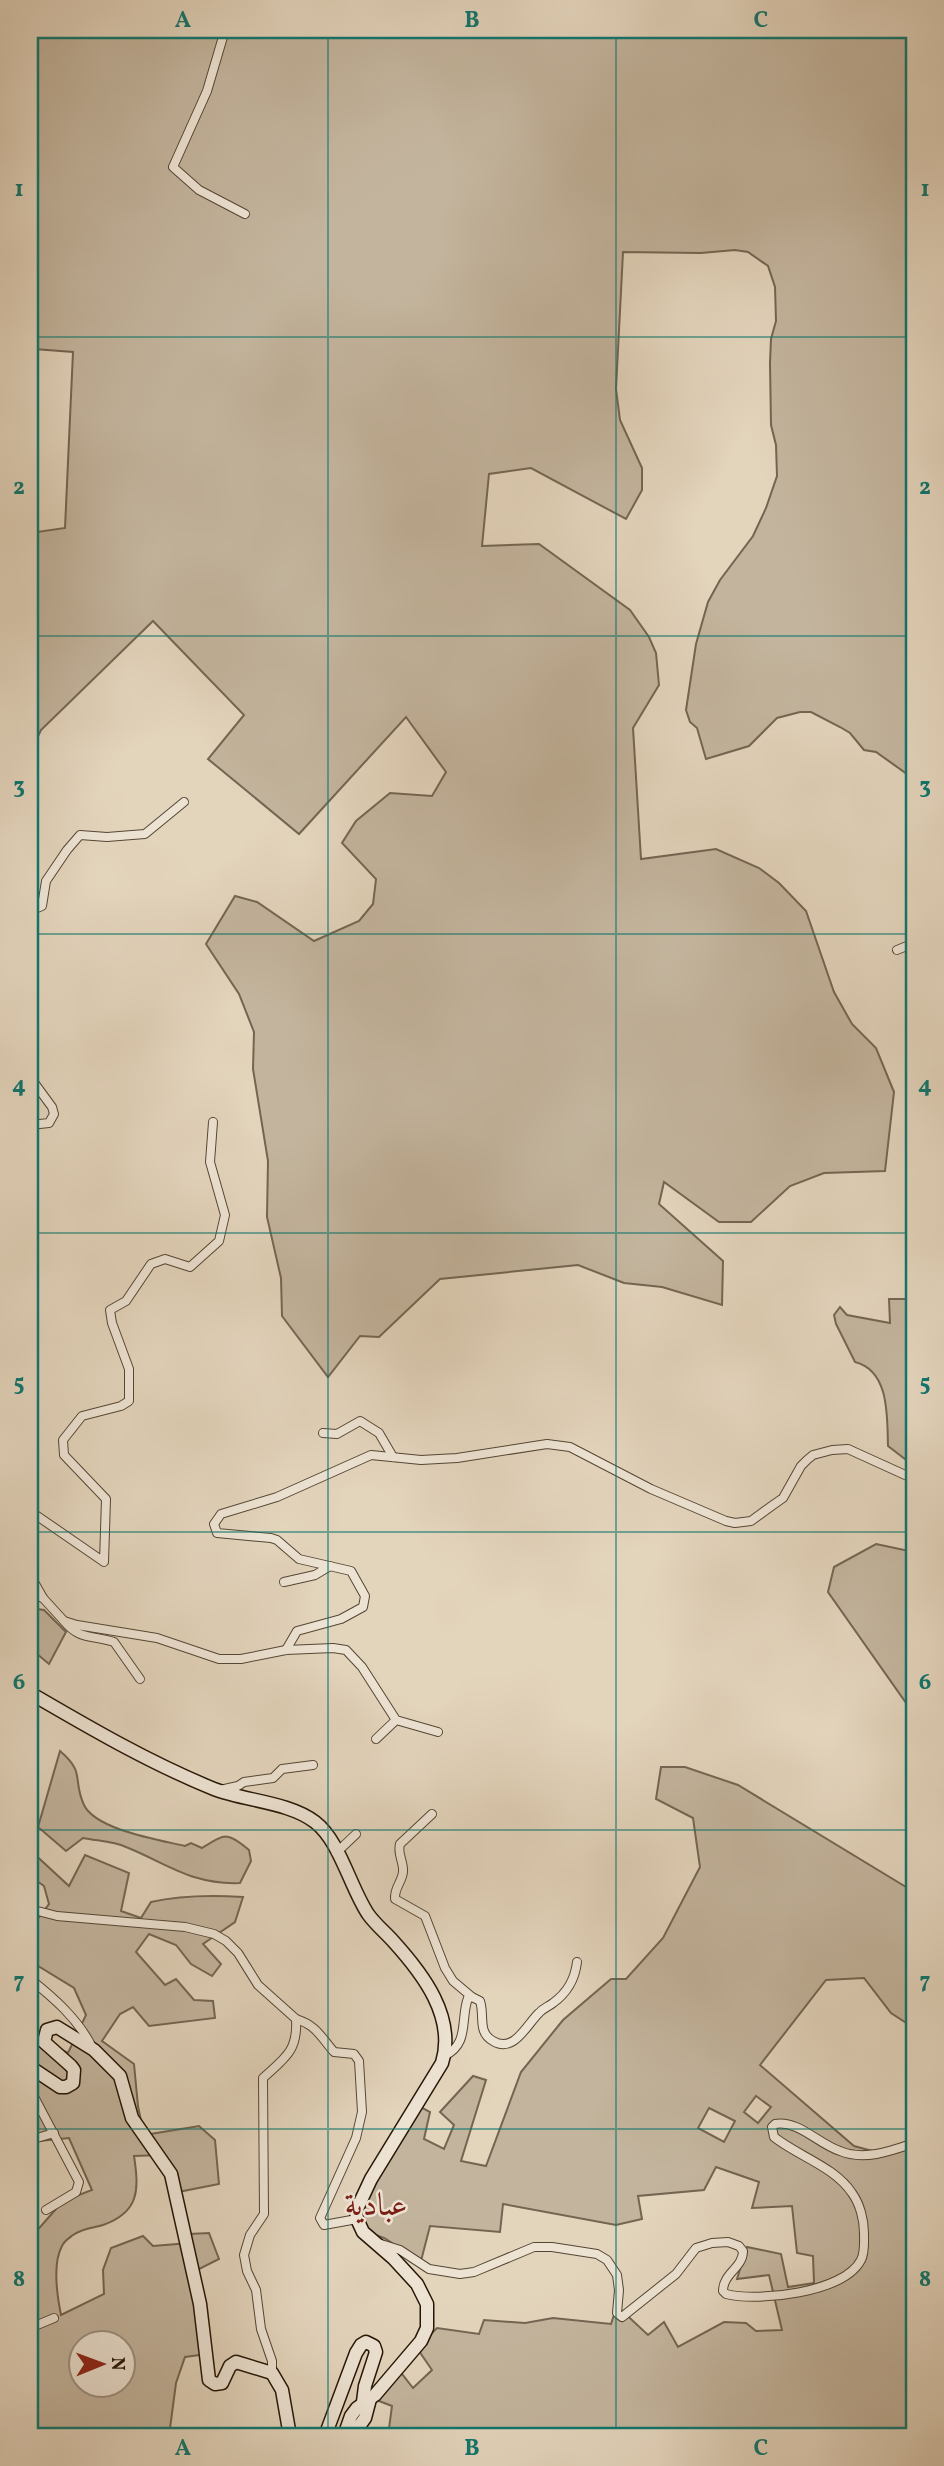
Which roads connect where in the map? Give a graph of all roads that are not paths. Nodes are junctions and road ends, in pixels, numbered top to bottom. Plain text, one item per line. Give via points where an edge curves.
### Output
1 (225, 30) edge
2 (245, 214) dead end
3 (184, 802) dead end
4 (30, 911) edge
5 (914, 943) edge
6 (897, 950) dead end
7 (30, 1077) edge
8 (213, 1122) dead end
9 (30, 1125) edge
10 (323, 1433) dead end
11 (393, 1457) junction
12 (914, 1479) edge
13 (30, 1511) edge
14 (330, 1566) junction
15 (30, 1575) edge
16 (284, 1582) dead end
17 (30, 1593) edge
18 (43, 1598) junction
19 (64, 1621) junction
20 (286, 1650) junction
21 (140, 1679) dead end
22 (30, 1693) edge
23 (396, 1720) junction
24 (438, 1732) dead end
25 (376, 1739) dead end
26 (313, 1765) dead end
27 (218, 1790) junction
28 (432, 1814) dead end
29 (356, 1834) dead end
30 (336, 1853) junction
31 (30, 1909) edge
32 (577, 1962) dead end
33 (30, 1979) edge
34 (472, 1997) junction
35 (296, 2019) junction
36 (94, 2050) junction
37 (444, 2056) junction
38 (30, 2067) edge
39 (30, 2089) edge
40 (54, 2133) junction
41 (30, 2140) edge
42 (914, 2143) edge
43 (46, 2210) dead end
44 (357, 2219) junction
45 (374, 2242) junction
46 (54, 2318) dead end
47 (30, 2328) edge
48 (272, 2373) junction
49 (367, 2400) junction
50 (365, 2418) junction
51 (290, 2436) edge
52 (325, 2436) edge
53 (344, 2436) edge
54 (352, 2436) edge
55 (363, 2436) edge

1 - 2 street via 207,91 173,167 199,190
3 - 4 street via 145,834 80,835 46,881 42,906
5 - 6 street
7 - 9 street via 54,1114 49,1123
8 - 13 street via 210,1162 225,1215 219,1241 190,1267 165,1259 151,1264 125,1301 110,1310 128,1369 128,1401 82,1416 63,1440 64,1455 106,1499 104,1562
10 - 11 street via 337,1434 360,1421 379,1433
11 - 12 street via 421,1461 558,1444 651,1489 726,1521 743,1523 783,1498 801,1466 813,1455 832,1450 848,1449
11 - 14 street via 362,1457 277,1497 216,1518 217,1533 277,1540 299,1559
14 - 16 street via 315,1575
14 - 20 street via 354,1574 365,1596 363,1607 341,1619 297,1631
15 - 18 street
17 - 18 street
18 - 19 street
19 - 20 street via 157,1638 219,1659
19 - 21 street via 81,1636 114,1642
20 - 23 street via 346,1650
22 - 27 main road via 160,1765
23 - 24 street
23 - 25 street
26 - 27 street via 282,1769 273,1778
27 - 30 main road via 307,1817 325,1832
28 - 34 street via 400,1844 403,1870 395,1899 425,1916 445,1968
29 - 30 street
30 - 37 main road via 369,1915 430,1991 446,2028
31 - 35 street via 214,1934 238,1953 258,1985
32 - 34 street via 567,1990 513,2042 494,2042 486,2035 480,2001
33 - 36 street via 64,2007
34 - 37 street via 464,2007 458,2048
35 - 44 street via 318,2031 334,2052 354,2054 359,2061 362,2112 356,2138 320,2218 324,2225
35 - 48 street via 289,2054 263,2078 264,2214 244,2255 256,2290
36 - 38 main road via 62,2029 51,2028 44,2042 74,2070 73,2083 60,2087
36 - 48 main road via 120,2076 132,2118 171,2174 200,2304 209,2379 222,2383 236,2362
37 - 44 main road via 371,2179 358,2204
39 - 40 street
40 - 41 street
40 - 43 street via 79,2188
42 - 45 street via 855,2155 788,2124 772,2127 774,2137 850,2189 864,2225 861,2260 848,2275 800,2292 726,2294 724,2281 742,2262 743,2251 733,2243 712,2243 696,2248 676,2274 622,2317 617,2313 617,2275 597,2254 534,2247 460,2274 429,2269 400,2249
44 - 45 main road
45 - 49 main road via 417,2284 428,2315 421,2341
46 - 47 street
48 - 51 main road via 280,2385
49 - 50 main road
49 - 52 main road via 365,2386 376,2352 369,2343 356,2353
49 - 53 main road via 351,2416
50 - 54 main road
50 - 55 main road

